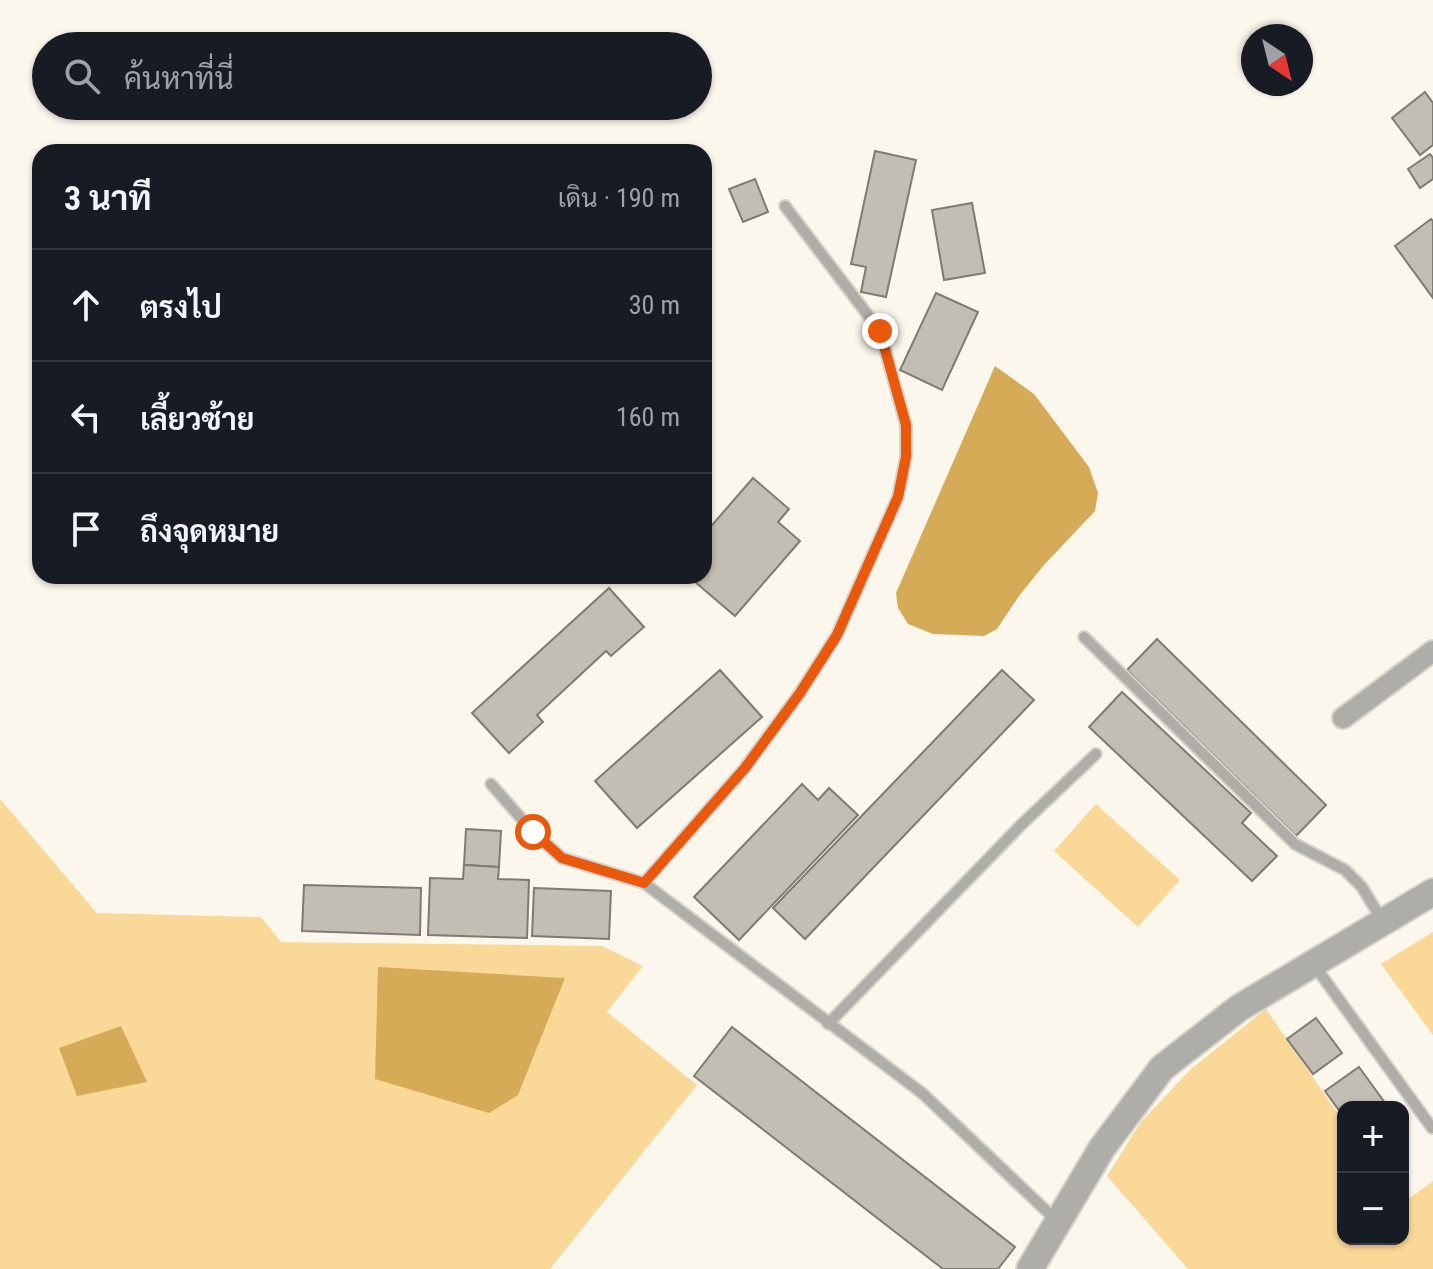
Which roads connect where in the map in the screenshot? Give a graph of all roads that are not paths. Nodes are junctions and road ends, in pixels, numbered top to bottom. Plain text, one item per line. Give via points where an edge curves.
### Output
1 (785, 206) dead end
2 (1084, 637) dead end
3 (1433, 651) edge
4 (1343, 718) dead end
5 (1096, 754) dead end
6 (491, 784) dead end
7 (644, 883) junction
8 (1433, 892) edge
9 (1383, 922) junction
10 (1313, 964) junction
11 (828, 1024) junction
12 (1432, 1128) edge
13 (1057, 1222) junction
14 (1030, 1269) edge

1 - 7 lane via 880,331 906,425 898,497 837,635 800,693 745,768
2 - 9 lane via 1295,844 1345,870
3 - 4 street
5 - 11 lane
6 - 7 lane via 562,858
7 - 11 lane
8 - 9 street
9 - 10 street
10 - 12 lane
10 - 13 street via 1239,1008 1162,1068 1102,1148
11 - 13 lane via 922,1093
13 - 14 street

